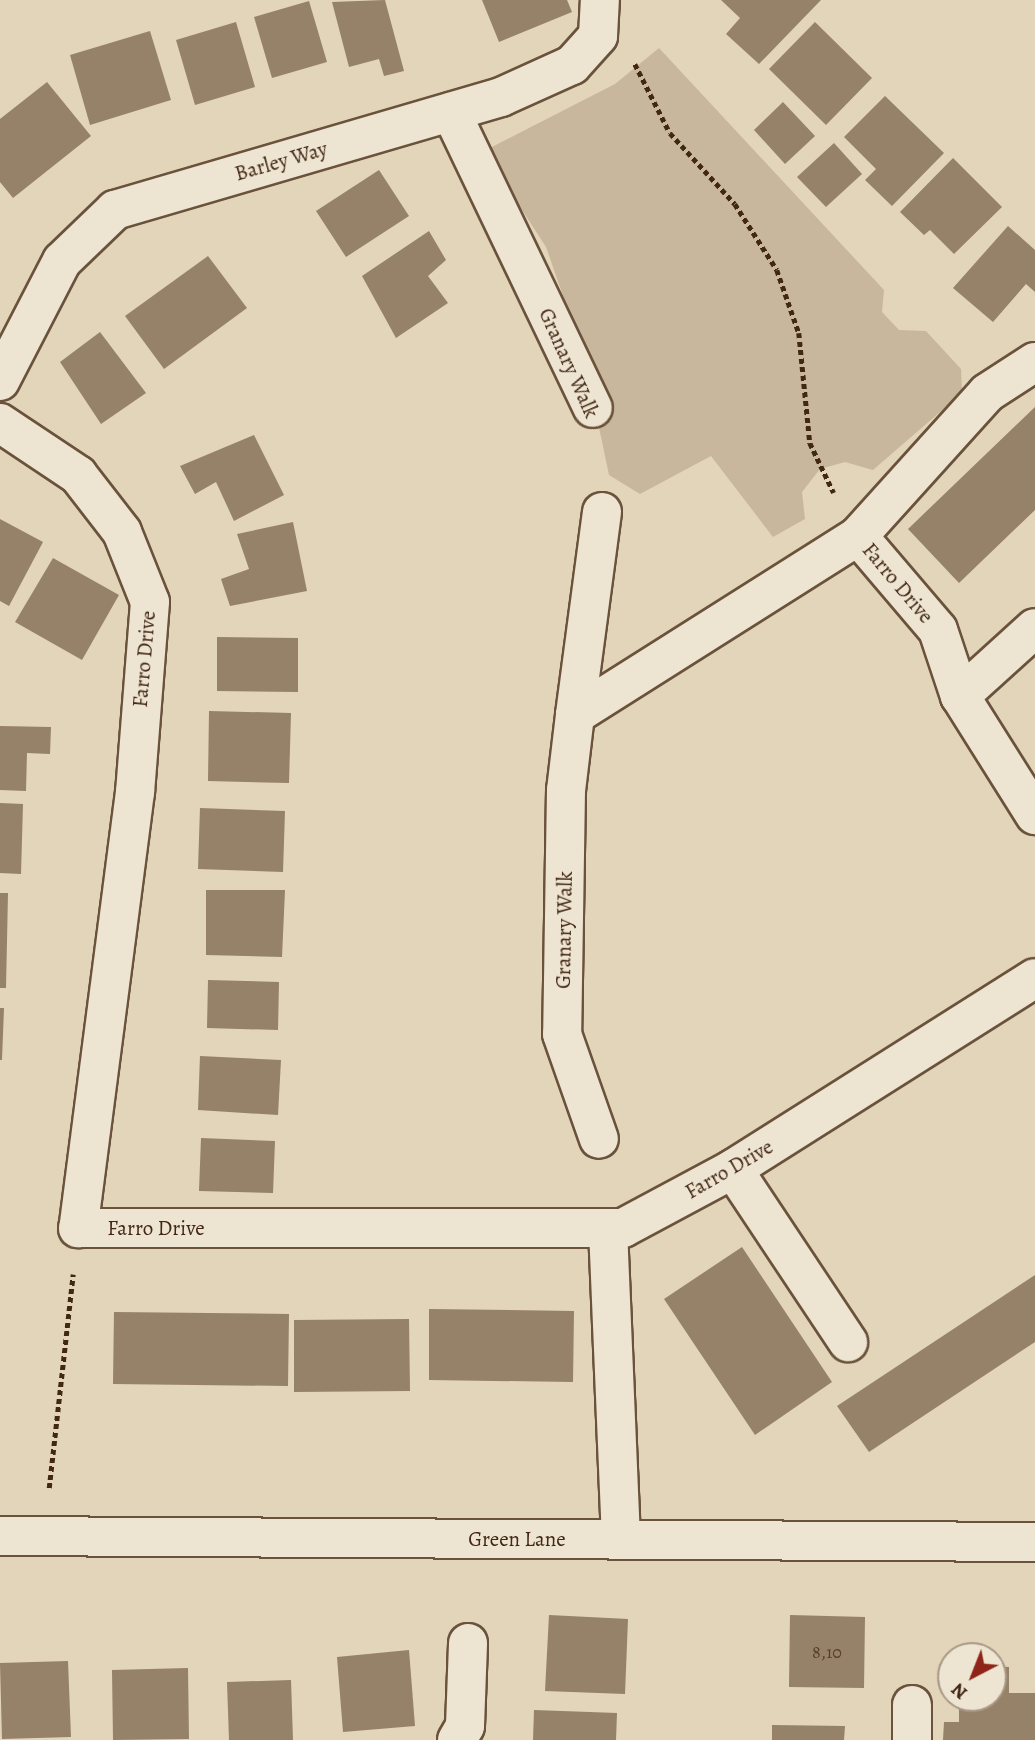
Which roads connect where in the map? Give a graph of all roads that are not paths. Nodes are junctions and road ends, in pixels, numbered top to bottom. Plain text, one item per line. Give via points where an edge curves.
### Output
1 (599, 18) edge
2 (451, 112) junction
3 (1035, 362) edge
4 (0, 381) edge
5 (593, 408) dead end
6 (0, 423) edge
7 (602, 512) dead end
8 (858, 536) junction
9 (1035, 628) edge
10 (960, 696) junction
11 (575, 715) junction
12 (1035, 815) edge
13 (1035, 978) edge
14 (600, 1139) dead end
15 (733, 1169) junction
16 (608, 1229) junction
17 (848, 1342) dead end
18 (0, 1536) edge
19 (621, 1540) junction
20 (1035, 1542) edge
21 (468, 1643) dead end
22 (457, 1740) edge

1 - 2 street, Barley Way via 572,65 501,97
2 - 4 street, Barley Way via 116,211 62,261
2 - 5 street, Granary Walk
3 - 8 street via 987,393
6 - 16 street, Farro Drive via 78,475 122,532 150,602 135,792 78,1228
7 - 11 street, Granary Walk
8 - 10 street, Farro Drive via 938,630
8 - 11 street
9 - 10 street
10 - 12 street, Farro Drive
11 - 14 street, Granary Walk via 566,790 562,1034
13 - 15 street, Farro Drive
15 - 16 street, Farro Drive via 622,1228
15 - 17 street
16 - 19 street
18 - 19 street, Green Lane
19 - 20 street, Green Lane
21 - 22 street via 466,1726

